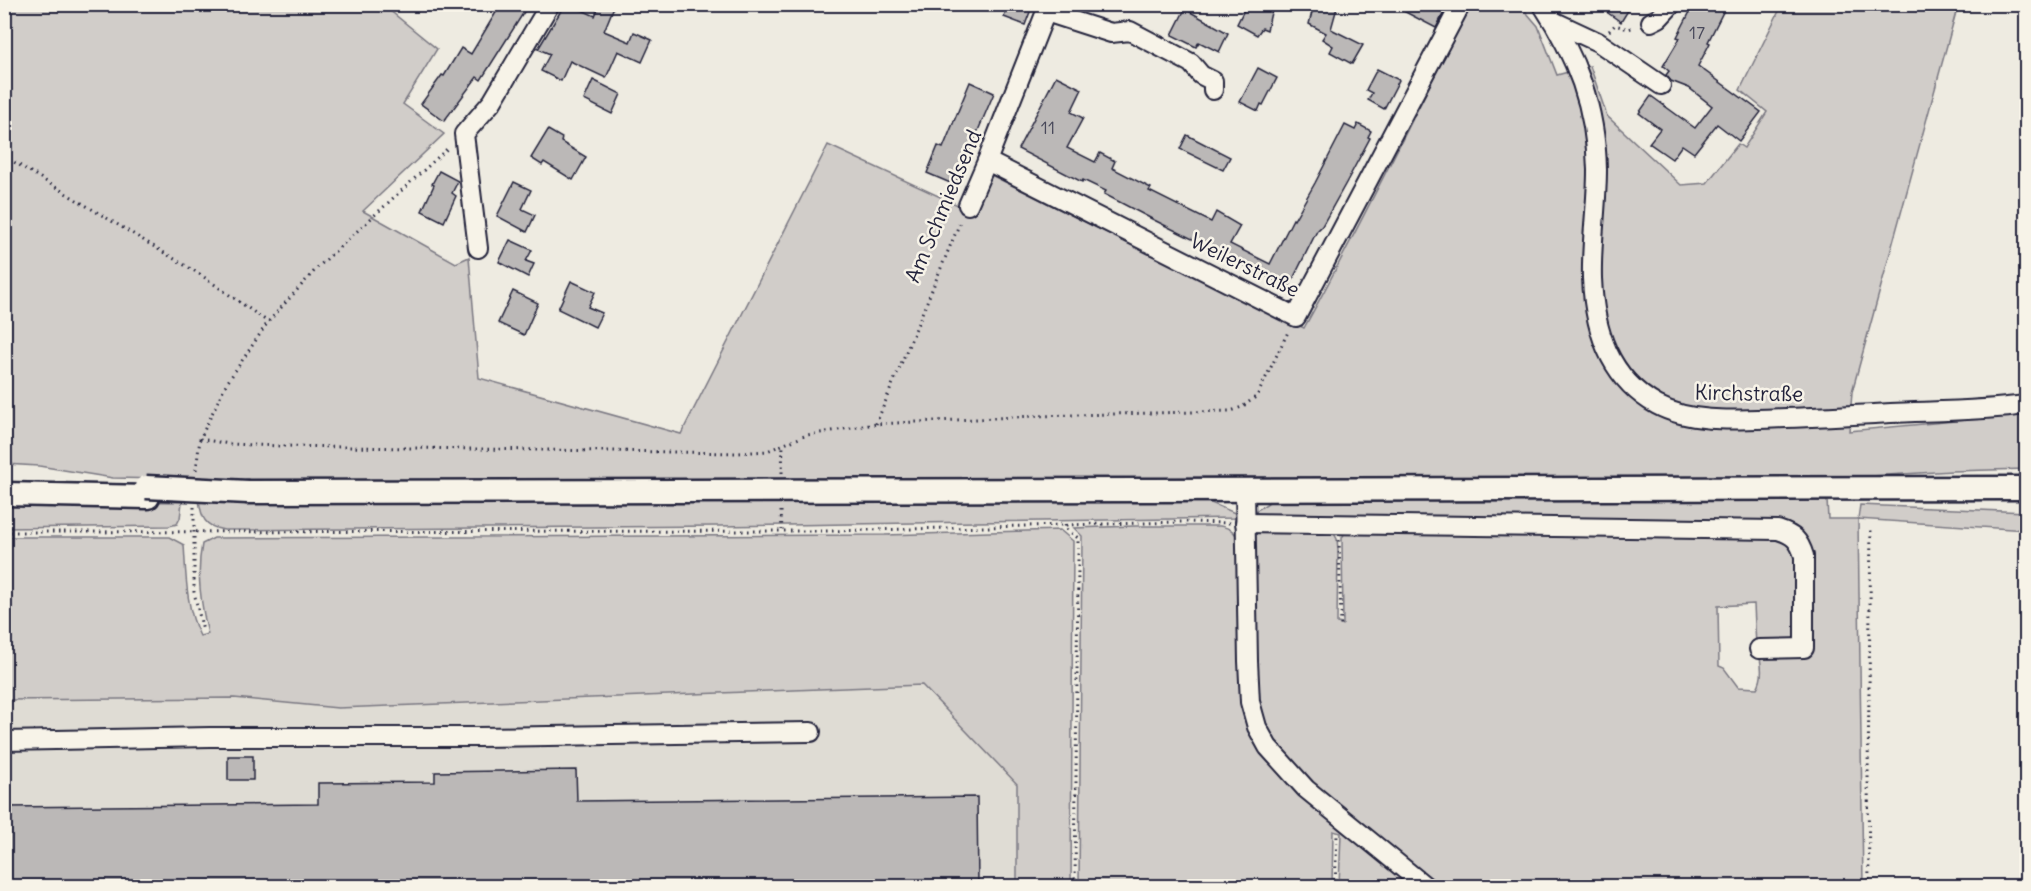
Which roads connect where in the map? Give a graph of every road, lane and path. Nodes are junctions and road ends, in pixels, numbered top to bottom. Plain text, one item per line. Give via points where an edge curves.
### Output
1 (550, 4) edge
2 (1461, 4) edge
3 (1542, 4) edge
4 (1672, 4) edge
5 (1047, 8) edge
6 (1553, 21) junction
7 (1651, 21) dead end
8 (1661, 85) dead end
9 (1213, 90) dead end
10 (464, 134) junction
11 (4, 156) edge
12 (987, 161) junction
13 (968, 205) joint
14 (478, 248) dead end
15 (1296, 317) junction
16 (268, 322) junction
17 (2026, 405) edge
18 (876, 424) junction
19 (200, 439) junction
20 (783, 444) junction
21 (782, 475) dead end
22 (195, 477) dead end
23 (4, 479) edge
24 (2026, 488) edge
25 (1245, 489) junction
26 (147, 492) junction
27 (4, 494) edge
28 (194, 499) dead end
29 (782, 511) dead end
30 (1245, 523) junction
31 (1065, 524) junction
32 (1338, 524) junction
33 (1871, 527) dead end
34 (782, 531) junction
35 (4, 532) edge
36 (193, 532) junction
37 (1341, 628) dead end
38 (203, 631) dead end
39 (1759, 649) dead end
40 (811, 732) dead end
41 (4, 741) edge
42 (1337, 834) dead end
43 (1075, 886) edge
44 (1335, 886) edge
45 (1425, 886) edge
46 (1869, 886) edge

1 - 10 street via 492,102
2 - 15 street, Weilerstraße
3 - 6 street, Kirchstraße
4 - 7 street
5 - 9 street via 1111,33 1130,31 1191,63 1213,81
5 - 12 street, Am Schmiedsend
6 - 8 street via 1598,42
6 - 17 street, Kirchstraße via 1579,73 1593,123 1597,168 1592,277 1600,337 1620,374 1637,392 1681,414 1719,419
10 - 14 street
10 - 16 path via 318,267
11 - 16 path via 201,275
12 - 13 street, Am Schmiedsend
12 - 15 street, Weilerstraße
13 - 18 path, Am Schmiedsend
15 - 18 path via 1257,396 1231,411
16 - 19 path via 225,386
18 - 20 path via 807,435
19 - 20 path via 282,446 738,453 767,451
19 - 22 path
20 - 21 path
23 - 26 main road
24 - 25 main road
25 - 26 main road, bridge
25 - 30 street
26 - 27 main road
28 - 36 path
29 - 34 path
30 - 31 path
30 - 32 street
30 - 45 street via 1250,702 1257,727 1274,756 1306,789
31 - 34 path
31 - 43 path via 1077,538 1078,567
32 - 37 path
32 - 39 street via 1778,530 1791,534 1804,556 1804,648
33 - 46 path
34 - 36 path
35 - 36 path
36 - 38 path via 194,592
40 - 41 street
42 - 44 path

